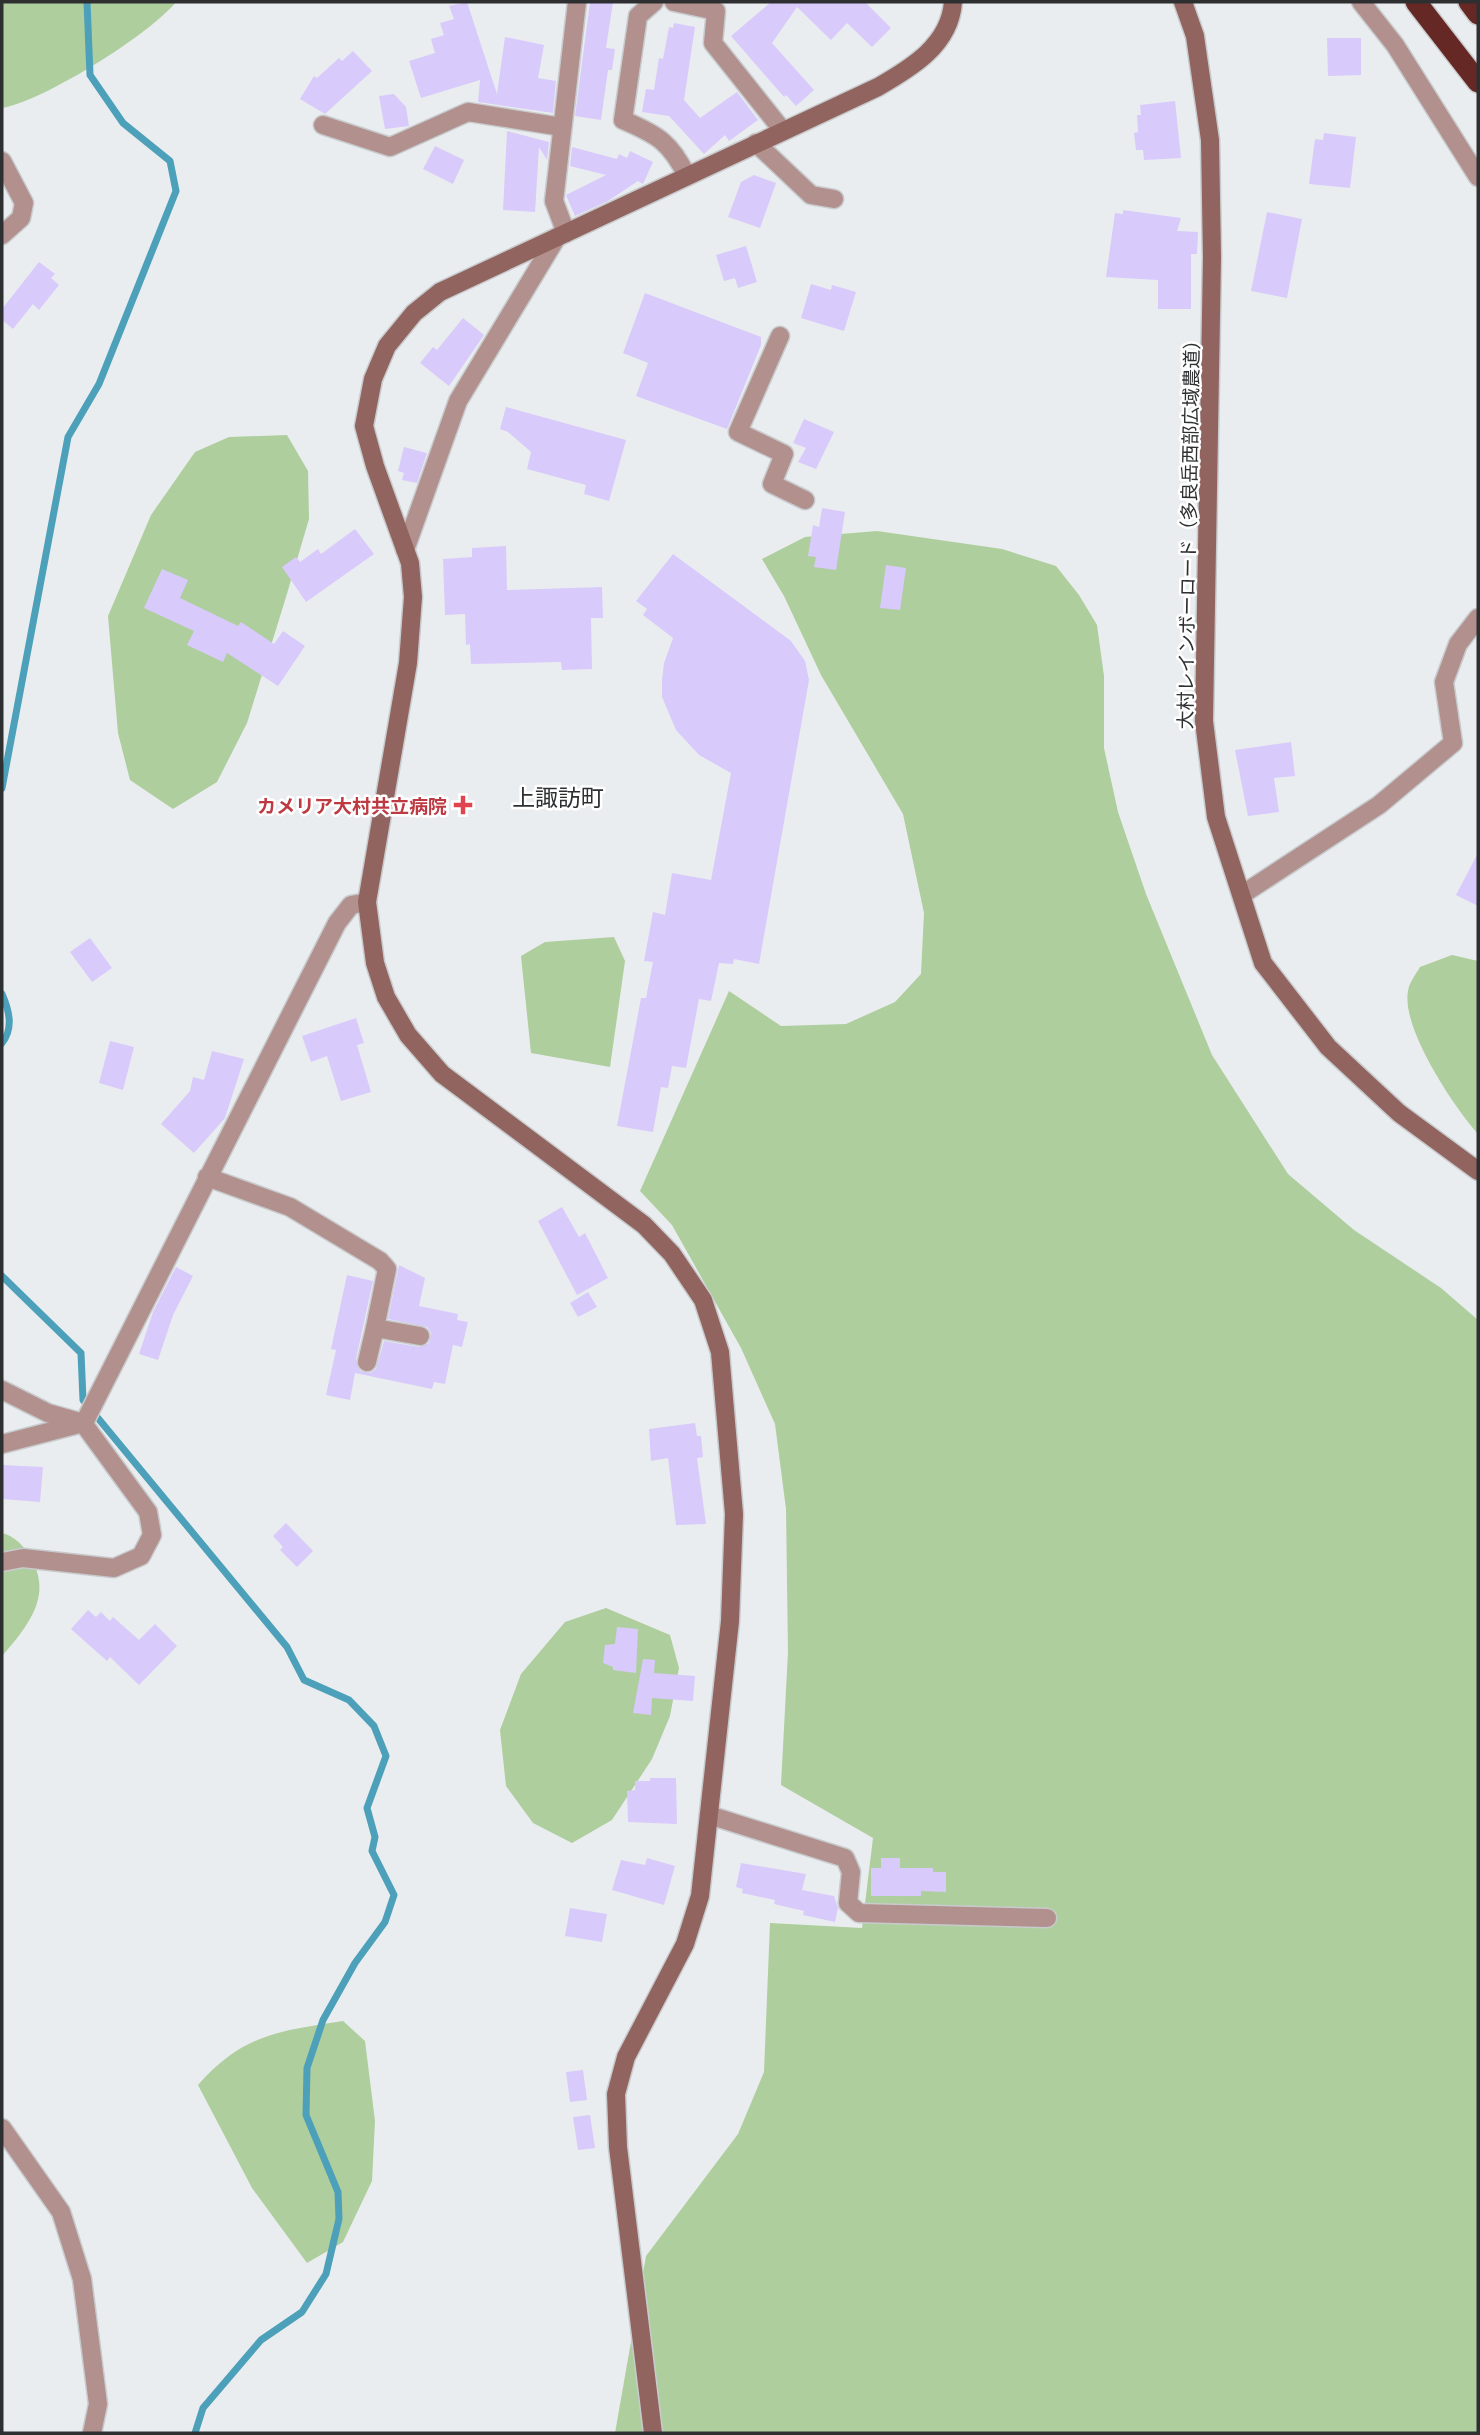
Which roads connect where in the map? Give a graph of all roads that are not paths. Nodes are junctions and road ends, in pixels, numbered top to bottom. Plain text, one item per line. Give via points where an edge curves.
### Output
1 (577, 2) edge
2 (654, 2) edge
3 (674, 2) edge
4 (953, 2) edge
5 (1183, 2) edge
6 (1361, 2) edge
7 (1416, 2) edge
8 (1469, 2) edge
9 (1478, 13) edge
10 (1478, 82) edge
11 (323, 125) dead end
12 (562, 128) junction
13 (783, 131) junction
14 (756, 143) junction
15 (2, 161) edge
16 (687, 176) junction
17 (1478, 177) edge
18 (834, 200) dead end
19 (2, 235) edge
20 (562, 235) junction
21 (780, 335) dead end
22 (805, 500) dead end
23 (405, 550) junction
24 (1478, 618) edge
25 (1243, 894) junction
26 (367, 902) junction
27 (1478, 1171) edge
28 (207, 1177) junction
29 (375, 1328) junction
30 (420, 1336) dead end
31 (367, 1362) dead end
32 (2, 1390) edge
33 (85, 1421) junction
34 (2, 1444) edge
35 (2, 1562) edge
36 (709, 1815) junction
37 (1048, 1918) dead end
38 (2, 2128) edge
39 (92, 2433) edge
40 (653, 2433) edge

1 - 12 street
2 - 16 street via 638,16 623,120 673,149
3 - 13 street via 716,11 713,43
4 - 13 street via 939,42 913,67
5 - 25 street, 大村レインボーロード（多良岳西部広域農道） via 1195,36 1210,140 1204,721 1216,817
6 - 17 street via 1395,45
7 - 10 highway
8 - 9 highway
11 - 12 street via 390,147 468,112
12 - 20 street via 554,201
13 - 14 street
14 - 16 street
14 - 18 street via 811,195
15 - 19 street via 24,203 21,218
16 - 20 street
20 - 23 street via 458,401
20 - 23 street via 440,292 414,313 387,346 373,379 364,426
21 - 22 street via 738,432 784,454 772,484
23 - 26 street via 411,564 413,597 408,663
24 - 25 street via 1458,644 1444,682 1452,743 1380,805
25 - 27 street, 大村レインボーロード（多良岳西部広域農道） via 1262,963 1328,1046 1399,1113
26 - 28 street via 351,905 337,923
26 - 36 street via 374,963 386,997 408,1035 442,1074 644,1225 672,1254 703,1300 721,1364 734,1514 730,1620
28 - 29 street via 290,1207 380,1261 387,1269
28 - 33 street
29 - 30 street
29 - 31 street
32 - 33 street via 48,1413
33 - 34 street
33 - 35 street via 148,1511 152,1535 141,1556 114,1568 23,1558
36 - 37 street via 845,1858 851,1872 848,1903 859,1913
36 - 40 street via 700,1896 685,1944 626,2057 616,2094 618,2147
38 - 39 street via 61,2212 82,2279 98,2404

